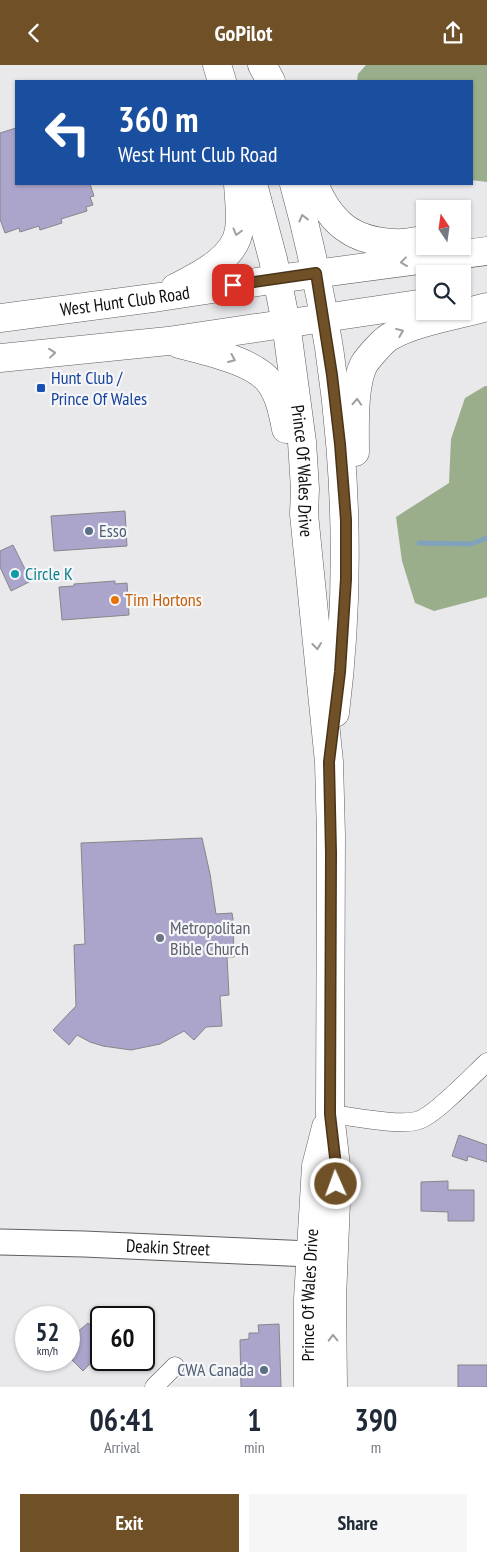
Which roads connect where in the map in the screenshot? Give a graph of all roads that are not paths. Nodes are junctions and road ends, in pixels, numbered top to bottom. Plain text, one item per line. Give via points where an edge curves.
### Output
1 (217, 65) edge
2 (257, 65) edge
3 (262, 65) edge
4 (222, 80) edge
5 (263, 80) edge
6 (270, 80) edge
7 (238, 185) edge
8 (253, 185) edge
9 (294, 185) edge
10 (314, 185) edge
11 (487, 234) edge
12 (471, 235) edge
13 (416, 241) edge
14 (487, 251) edge
15 (316, 273) junction
16 (277, 279) junction
17 (487, 295) edge
18 (160, 297) junction
19 (471, 297) edge
20 (416, 304) edge
21 (487, 307) edge
22 (323, 317) junction
23 (0, 318) edge
24 (286, 323) junction
25 (168, 341) junction
26 (0, 357) edge
27 (304, 514) junction
28 (346, 520) junction
29 (307, 547) junction
30 (346, 570) junction
31 (329, 762) junction
32 (487, 1062) edge
33 (330, 1114) junction
34 (0, 1242) edge
35 (322, 1255) junction
36 (175, 1366) dead end
37 (154, 1387) edge
38 (308, 1387) edge
39 (333, 1387) edge

1 - 4 main road
2 - 5 main road
3 - 6 main road
7 -> 18 main road via 239,233 230,251 206,271
8 - 16 main road, Prince Of Wales Drive
15 -> 9 main road, Prince Of Wales Drive
10 - 13 main road via 333,216 352,234 394,243
11 - 12 main road
14 -> 15 main road, West Hunt Club Road
15 - 16 main road, West Hunt Club Road
15 - 22 main road, Prince Of Wales Drive
16 - 18 main road, West Hunt Club Road
16 - 24 main road, Prince Of Wales Drive
17 - 19 main road
18 - 23 main road, West Hunt Club Road
20 - 22 main road
28 -> 21 main road via 354,484 358,389 365,363 389,337
22 - 24 main road
22 - 28 main road, Prince Of Wales Drive
24 - 25 main road
24 - 27 main road, Prince Of Wales Drive via 302,443
26 -> 25 main road
25 -> 27 main road via 223,356 259,372 270,382 284,421
27 - 29 main road, Prince Of Wales Drive
28 - 30 main road, Prince Of Wales Drive
29 - 30 main road via 330,551
29 -> 31 main road, Prince Of Wales Drive
30 - 31 main road, Prince Of Wales Drive via 340,672
31 - 33 main road, Prince Of Wales Drive
32 - 33 street via 420,1120 403,1123
33 - 35 main road, Prince Of Wales Drive via 336,1202
34 - 35 street, Deakin Street
35 - 38 main road, Prince Of Wales Drive via 308,1299
39 -> 35 main road, Prince Of Wales Drive via 332,1298
36 - 37 street

